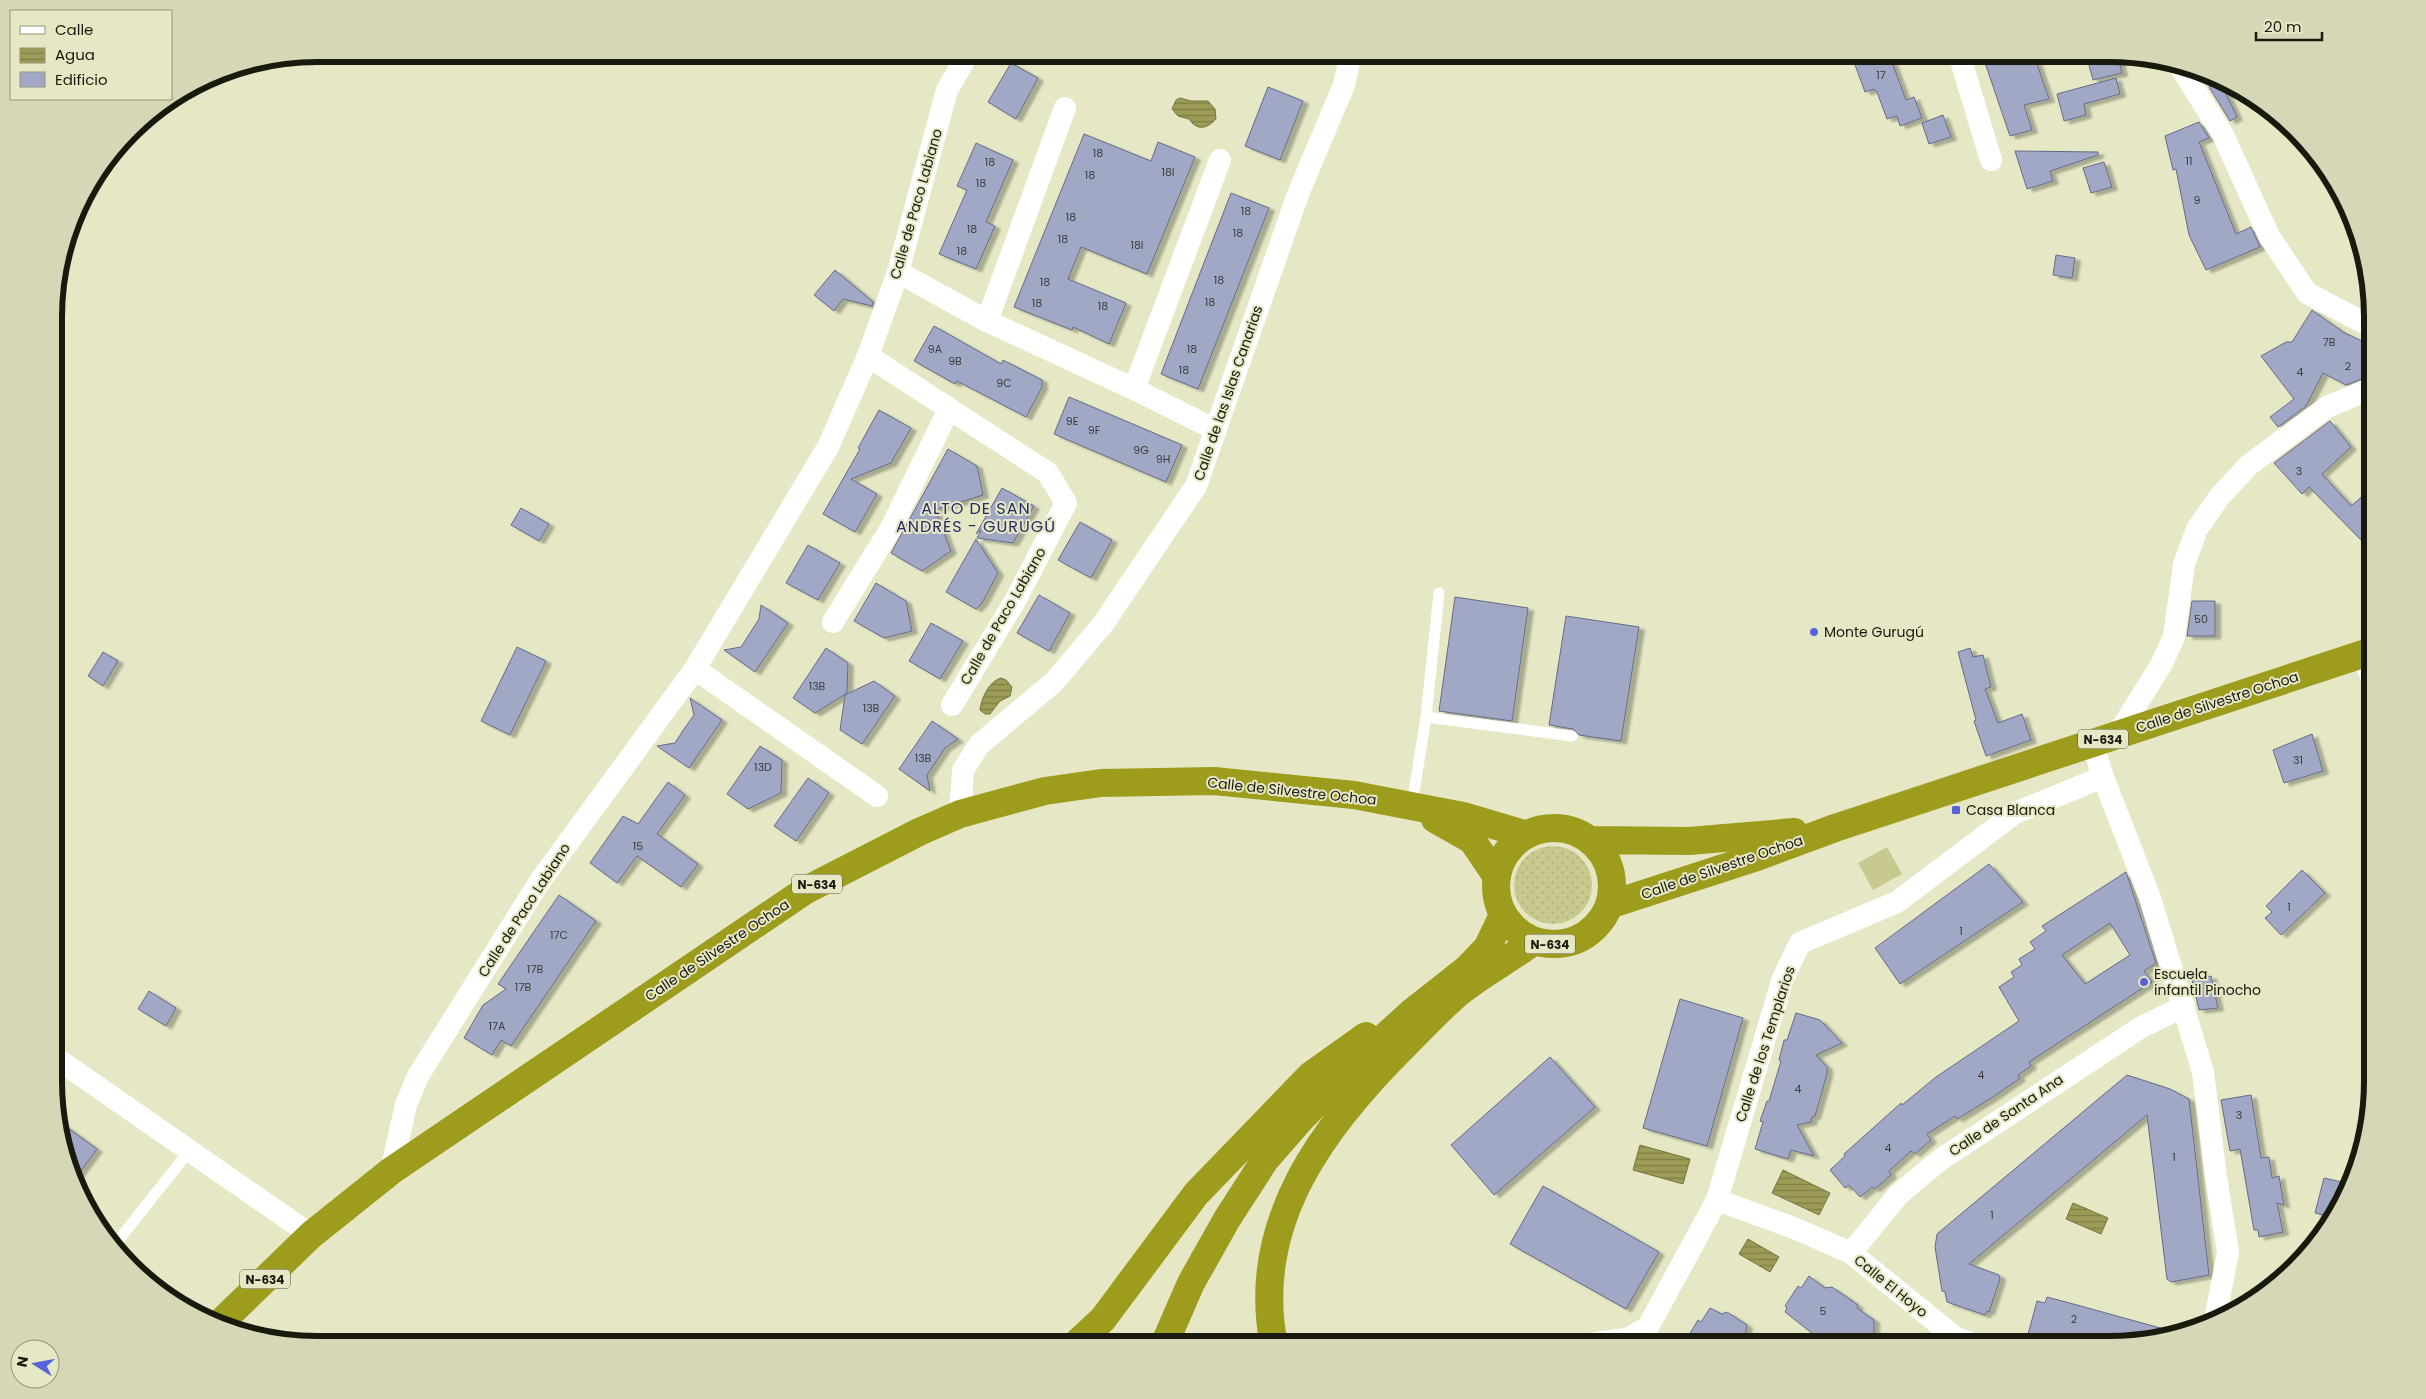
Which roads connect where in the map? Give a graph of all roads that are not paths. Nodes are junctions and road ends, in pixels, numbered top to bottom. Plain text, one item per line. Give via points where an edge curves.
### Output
1 (963, 62) edge
2 (1349, 62) edge
3 (1961, 62) edge
4 (2185, 74) edge
5 (1065, 108) dead end
6 (1220, 160) dead end
7 (1991, 160) dead end
8 (898, 272) junction
9 (987, 321) junction
10 (2364, 323) edge
11 (868, 356) junction
12 (1134, 389) junction
13 (2364, 391) edge
14 (949, 408) junction
15 (1216, 430) junction
16 (1439, 593) dead end
17 (833, 622) dead end
18 (2364, 653) edge
19 (695, 669) junction
20 (952, 705) dead end
21 (1426, 717) junction
22 (1572, 736) dead end
23 (2105, 738) junction
24 (2103, 777) junction
25 (878, 796) dead end
26 (1412, 806) junction
27 (960, 814) junction
28 (1835, 828) junction
29 (1526, 835) junction
30 (1590, 840) junction
31 (1497, 877) junction
32 (1609, 905) junction
33 (1504, 915) junction
34 (1534, 941) junction
35 (1457, 994) junction
36 (2184, 1006) junction
37 (1412, 1013) junction
38 (62, 1062) edge
39 (1341, 1080) junction
40 (190, 1150) junction
41 (391, 1172) junction
42 (1717, 1200) junction
43 (311, 1234) junction
44 (119, 1241) edge
45 (1851, 1253) junction
46 (2217, 1312) edge
47 (224, 1319) edge
48 (1085, 1336) edge
49 (1168, 1336) edge
50 (1272, 1336) edge
51 (1632, 1336) edge
52 (1954, 1336) edge

1 - 8 street, Calle de Paco Labiano via 947,90
2 - 15 street, Calle de las Islas Canarias via 1344,85 1298,194
3 - 7 street
4 - 10 street via 2223,135 2269,236 2308,293
5 - 9 street
6 - 12 street
8 - 9 street
8 - 11 street, Calle de Paco Labiano
9 - 12 street
11 - 14 street, Calle de Paco Labiano
11 - 19 street, Calle de Paco Labiano via 828,447
12 - 15 street
13 - 23 street via 2327,406 2249,464 2220,496 2197,529 2184,564 2174,638 2161,665
14 - 17 street via 891,528
14 - 20 street, Calle de Paco Labiano via 1048,473 1066,503 1015,601
15 - 27 street, Calle de las Islas Canarias via 1196,486 1104,624 1054,682 978,745 963,770
16 - 21 lane
18 - 23 highway, Calle de Silvestre Ochoa / N-634
19 - 25 street
19 - 41 street, Calle de Paco Labiano via 540,881 418,1076 406,1105
21 - 22 lane
21 - 26 lane
23 - 24 street
23 - 28 highway, Calle de Silvestre Ochoa / N-634
24 - 36 street via 2150,898
24 - 42 street, Calle de los Templarios via 2015,813 1897,902 1800,942 1783,978
26 - 27 highway, Calle de Silvestre Ochoa / N-634 via 1287,787 1214,781 1149,782 1101,783 1045,791
26 - 29 highway, N-634 via 1463,816
26 - 31 highway, N-634 via 1472,840
27 - 41 highway, Calle de Silvestre Ochoa / N-634 via 806,890
28 - 30 highway, Calle de Silvestre Ochoa / N-634 via 1690,841
28 - 32 highway, Calle de Silvestre Ochoa / N-634
29 - 30 highway, N-634 via 1542,829 1559,828
29 - 31 highway, N-634 via 1502,860
30 - 32 highway, N-634 via 1603,853 1610,870 1613,888
31 - 33 highway, N-634 via 1497,897
32 - 34 highway, N-634 via 1601,922 1587,934 1570,942 1552,945
33 - 34 highway, N-634 via 1512,926
33 - 37 highway via 1487,948 1468,968
34 - 35 highway
35 - 39 highway
35 - 50 highway via 1370,1080 1314,1152 1295,1186 1280,1223 1271,1268 1269,1315
36 - 45 street, Calle de Santa Ana via 2132,1033 1940,1160 1899,1194
36 - 46 street via 2203,1072 2228,1252
37 - 39 highway
37 - 48 highway via 1362,1038 1310,1076 1196,1194 1103,1319
38 - 40 street
39 - 49 highway via 1299,1121 1266,1160 1227,1219 1191,1283
40 - 43 street
40 - 44 lane
41 - 43 highway, Calle de Silvestre Ochoa / N-634
42 - 45 street, Calle El Hoyo
42 - 51 street, Calle de los Templarios via 1648,1327
43 - 47 highway, N-634
45 - 52 street, Calle El Hoyo

